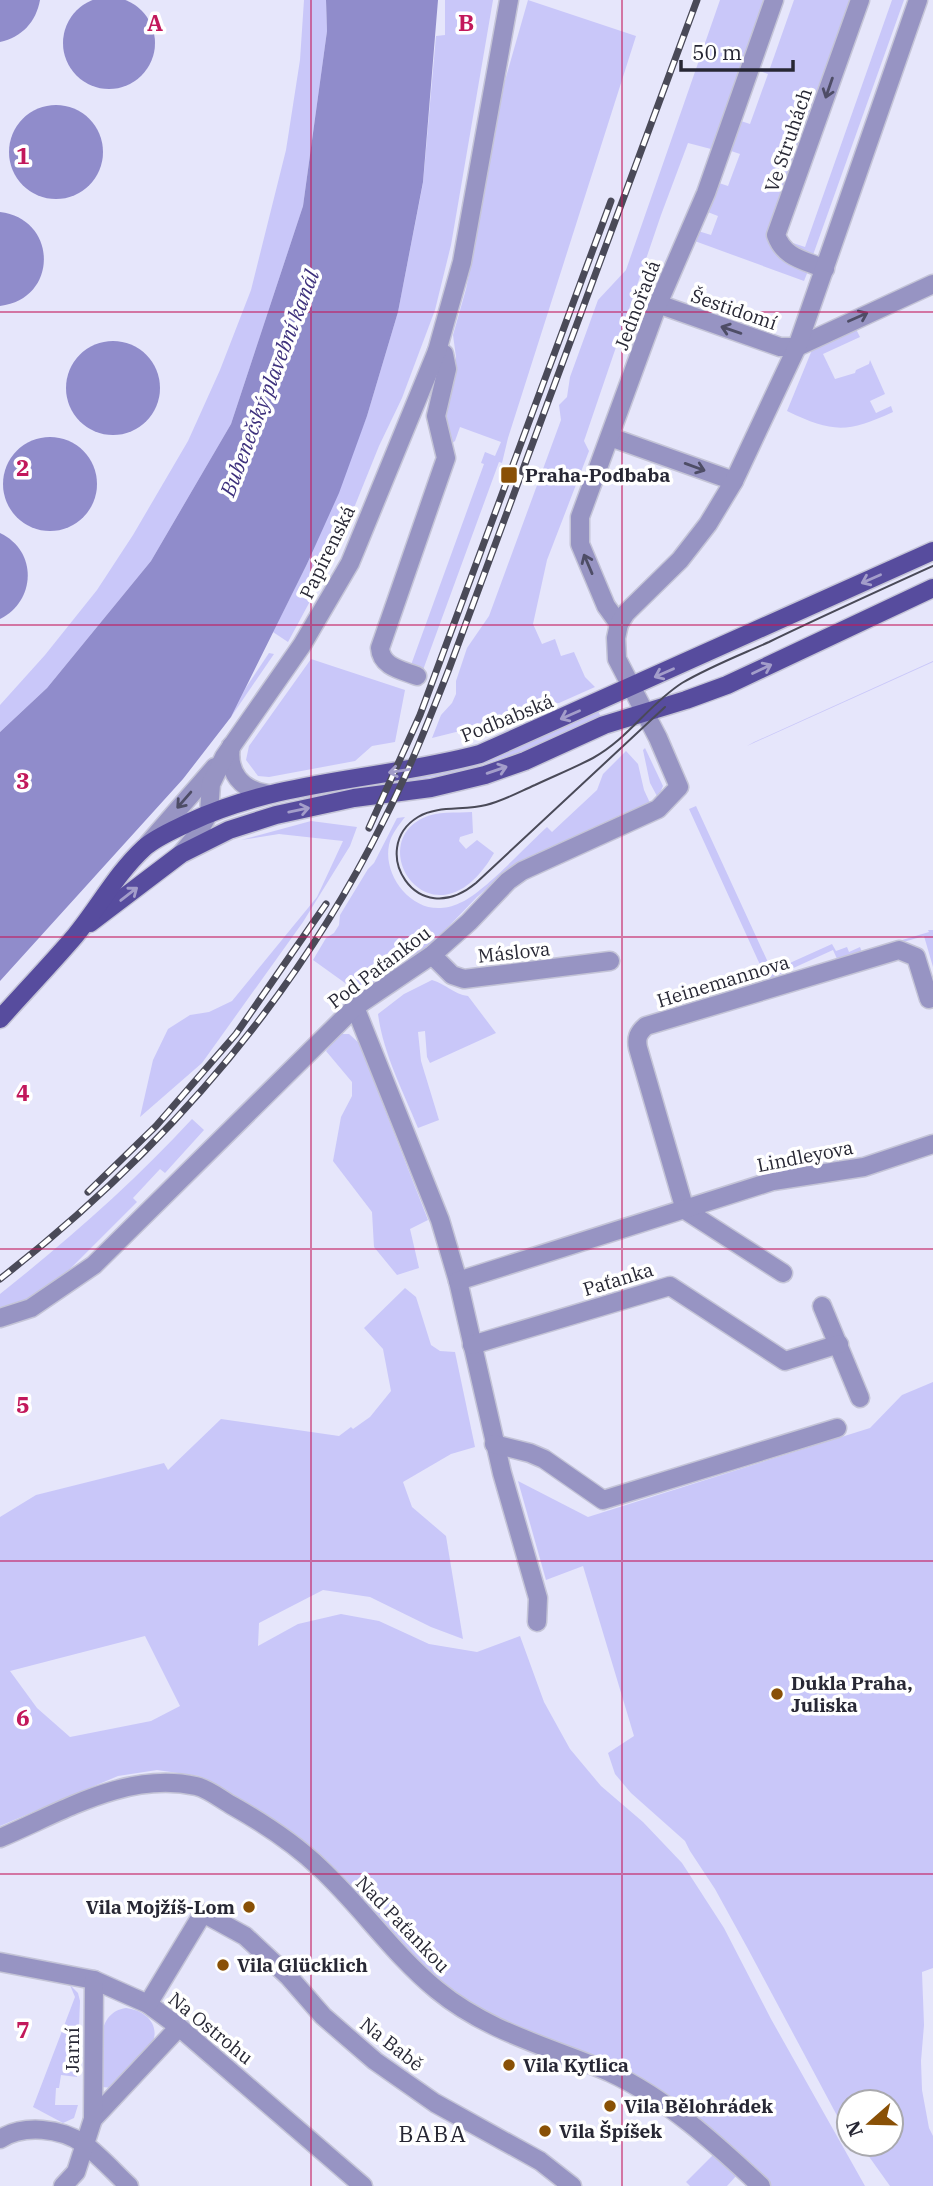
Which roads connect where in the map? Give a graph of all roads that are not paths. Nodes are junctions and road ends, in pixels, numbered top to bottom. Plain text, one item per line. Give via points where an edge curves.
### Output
1 (509, 0) edge
2 (774, 0) edge
3 (860, 0) edge
4 (918, 0) edge
5 (825, 269) junction
6 (933, 284) edge
7 (658, 304) junction
8 (797, 347) junction
9 (437, 351) junction
10 (607, 444) junction
11 (734, 481) junction
12 (933, 551) edge
13 (933, 589) edge
14 (619, 624) junction
15 (417, 676) dead end
16 (632, 687) junction
17 (645, 713) junction
18 (228, 751) junction
19 (267, 794) junction
20 (209, 813) junction
21 (245, 824) junction
22 (146, 846) junction
23 (181, 854) junction
24 (77, 934) junction
25 (432, 955) junction
26 (610, 961) dead end
27 (929, 999) dead end
28 (355, 1007) junction
29 (0, 1019) edge
30 (933, 1144) edge
31 (685, 1210) junction
32 (783, 1273) dead end
33 (458, 1281) junction
34 (822, 1306) dead end
35 (0, 1318) edge
36 (839, 1344) junction
37 (472, 1345) junction
38 (860, 1398) dead end
39 (837, 1428) dead end
40 (494, 1444) junction
41 (537, 1622) dead end
42 (0, 1838) edge
43 (0, 1962) edge
44 (94, 1980) junction
45 (148, 2004) junction
46 (179, 2027) junction
47 (93, 2119) junction
48 (0, 2139) edge
49 (84, 2144) junction
50 (63, 2186) edge
51 (129, 2186) edge
52 (363, 2186) edge
53 (572, 2186) edge
54 (761, 2186) edge

1 - 9 street, Papírenská via 462,262
2 - 7 street, Jednořadá via 706,192
3 -> 5 street, Ve Struhách via 776,235 786,253
4 - 5 street
5 - 8 street
8 -> 6 street
8 -> 7 street, Šestidomí via 780,347
7 - 10 street, Jednořadá
8 - 11 street
9 - 15 street, Papírenská via 444,354 447,369 436,416 446,458 380,648 380,657 387,664
9 - 18 street, Papírenská via 349,562 302,645
10 -> 11 street
14 -> 10 street, Jednořadá via 606,606 580,544 580,517
11 - 14 street via 680,560
12 -> 16 main road, Podbabská
17 -> 13 main road, Podbabská via 727,685
14 - 16 street via 617,659
16 - 17 street
16 -> 19 main road, Podbabská via 480,754
21 -> 17 main road, Podbabská via 485,775 604,725
17 - 25 street, Pod Paťankou via 679,787 670,799 658,809 522,871
18 - 19 street via 237,779 250,790
18 - 20 street, Papírenská via 211,784
18 -> 22 street, Papírenská
19 - 20 main road, Podbabská
20 - 21 street
20 - 22 main road, Podbabská
20 - 23 street, Papírenská
21 - 23 main road, Podbabská
22 - 24 main road, Podbabská via 113,882
24 -> 23 main road, Podbabská
24 - 29 main road, Podbabská
25 - 26 street, Máslova via 452,975 464,979
25 - 28 street, Pod Paťankou
27 - 31 street, Heinemannova via 916,957 899,950 646,1026 639,1032 636,1041
28 - 33 street via 440,1220
28 - 35 street, Pod Paťankou via 94,1265 31,1308
30 - 31 street, Lindleyova via 864,1167 773,1181
31 - 32 street
31 - 33 street, Lindleyova
33 - 37 street
34 - 36 street
36 - 37 street, Paťanka via 785,1361 670,1286
36 - 38 street
37 - 40 street
39 - 40 street via 603,1500 544,1459
40 - 41 street via 538,1598
42 - 54 street, Nad Paťankou via 110,1791 166,1782 199,1787 250,1815 318,1867 439,1992 500,2030 638,2088 698,2130
43 - 44 street, Na Ostrohu
44 - 45 street, Na Ostrohu
44 - 47 street, Jarní
45 - 46 street, Na Ostrohu
45 - 53 street, Na Babě via 203,1913 244,1936 375,2061 435,2103 540,2161
46 - 47 street, Jarní
46 - 52 street, Na Ostrohu
47 - 49 street, Jarní
48 - 49 street via 35,2129
49 - 50 street, Jarní via 76,2172
49 - 51 street

